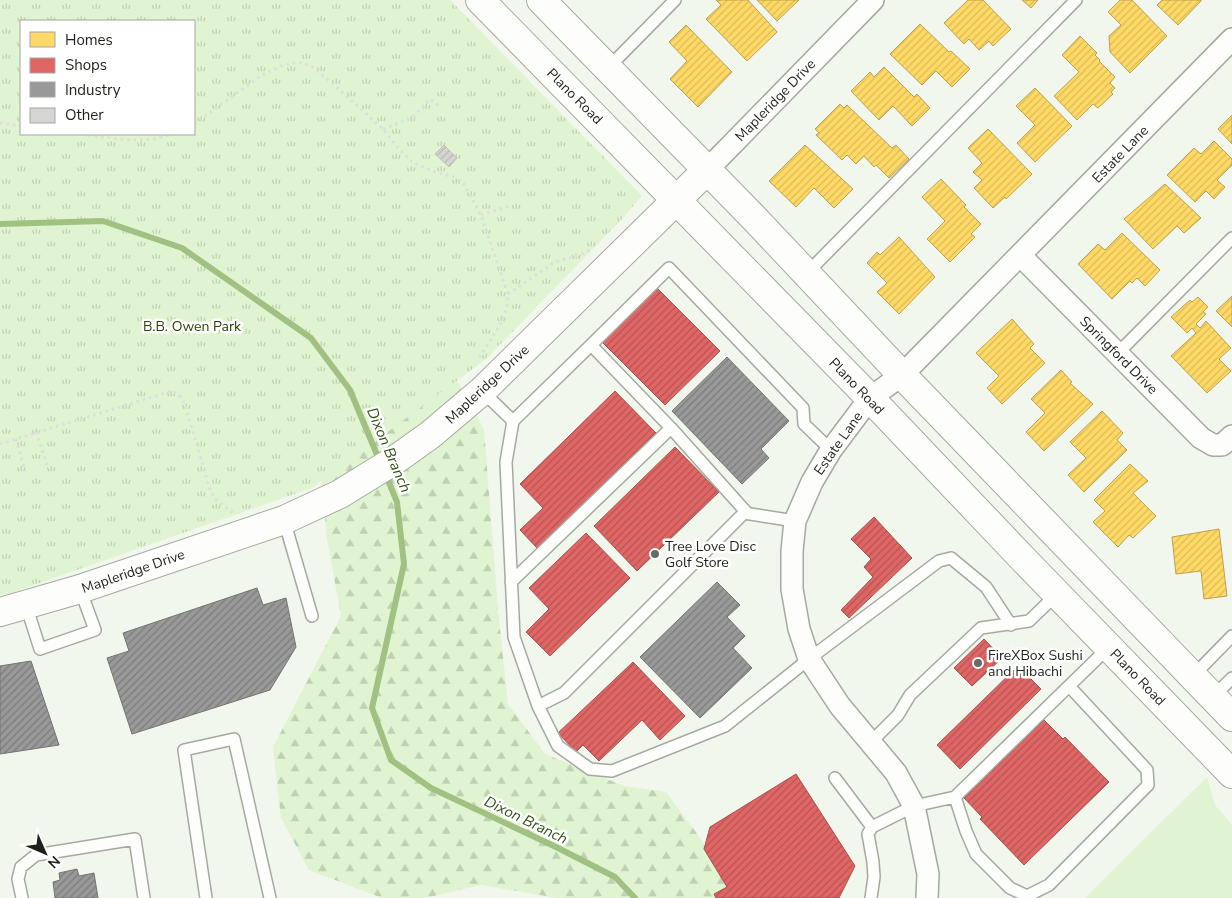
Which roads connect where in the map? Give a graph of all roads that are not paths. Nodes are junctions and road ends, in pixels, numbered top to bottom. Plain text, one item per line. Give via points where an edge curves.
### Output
1 (480, 0) edge
2 (541, 0) edge
3 (675, 0) edge
4 (873, 0) edge
5 (1076, 0) edge
6 (1232, 40) edge
7 (608, 68) junction
8 (706, 170) junction
9 (676, 200) junction
10 (1232, 238) edge
11 (1020, 255) junction
12 (807, 273) junction
13 (591, 345) junction
14 (1118, 353) junction
15 (902, 375) junction
16 (477, 378) junction
17 (870, 398) junction
18 (513, 421) junction
19 (671, 428) junction
20 (1227, 441) edge
21 (831, 450) junction
22 (747, 513) junction
23 (284, 520) junction
24 (796, 521) junction
25 (1026, 562) junction
26 (511, 582) junction
27 (1107, 588) junction
28 (80, 589) junction
29 (1057, 594) junction
30 (26, 605) junction
31 (0, 612) edge
32 (312, 616) dead end
33 (1011, 625) junction
34 (1232, 636) edge
35 (1109, 647) junction
36 (809, 659) junction
37 (1193, 676) junction
38 (1232, 678) edge
39 (1069, 686) junction
40 (1213, 697) junction
41 (538, 706) junction
42 (1232, 717) edge
43 (871, 742) junction
44 (1232, 774) edge
45 (835, 778) dead end
46 (955, 797) junction
47 (914, 806) junction
48 (872, 827) junction
49 (22, 898) edge
50 (144, 898) edge
51 (206, 898) edge
52 (270, 898) edge
53 (871, 898) edge
54 (926, 898) edge

1 - 9 main road, Plano Road
2 - 7 main road
3 - 7 lane
4 - 8 street, Mapleridge Drive
5 - 12 lane
6 - 11 street, Estate Lane
7 - 8 main road
8 - 9 main road, Mapleridge Drive
8 - 12 main road
9 - 16 main road, Mapleridge Drive
9 - 17 main road, Plano Road
10 - 14 lane
11 - 14 street, Springford Drive
11 - 15 street, Estate Lane
12 - 15 main road
13 - 18 lane
13 - 19 lane
13 - 21 lane via 669,268 803,408 804,424
14 - 20 street, Springford Drive via 1201,438 1212,445
15 - 17 street, Estate Lane
15 - 27 main road
16 - 18 lane
16 - 23 main road, Mapleridge Drive via 430,436 340,494
17 - 21 street, Estate Lane
17 - 25 main road, Plano Road
18 - 26 lane via 506,462
19 - 22 lane
19 - 26 lane
21 - 24 street, Estate Lane via 812,482
22 - 24 lane
22 - 41 lane via 564,693
23 - 28 main road, Mapleridge Drive
23 - 32 lane
24 - 36 street, Estate Lane via 792,589 799,629
25 - 27 main road via 1042,556 1056,561 1088,589
25 - 29 main road, Plano Road
26 - 41 lane via 514,637
27 - 37 main road
28 - 30 main road, Mapleridge Drive
28 - 30 lane via 95,630 40,649
29 - 33 lane via 1029,621
29 - 35 main road, Plano Road
30 - 31 main road, Mapleridge Drive
33 - 36 lane via 986,587 951,558 939,561
33 - 43 lane via 981,628 910,694 898,715
34 - 37 lane
35 - 39 lane
35 - 44 main road, Plano Road
36 - 41 lane via 725,726 612,772 590,769 558,746
36 - 43 street, Estate Lane via 840,706
37 - 40 main road
38 - 40 lane
39 - 46 lane
39 - 46 lane via 1147,770 1148,785 1049,885 1027,896 1010,888 976,854
40 - 42 main road
43 - 47 street, Estate Lane via 896,773
45 - 48 lane
46 - 47 lane
47 - 48 lane
47 - 54 street, Estate Lane via 928,874
48 - 53 lane via 868,834 874,877
49 - 50 lane via 18,879 21,867 36,855 135,839
51 - 52 lane via 184,750 234,739

